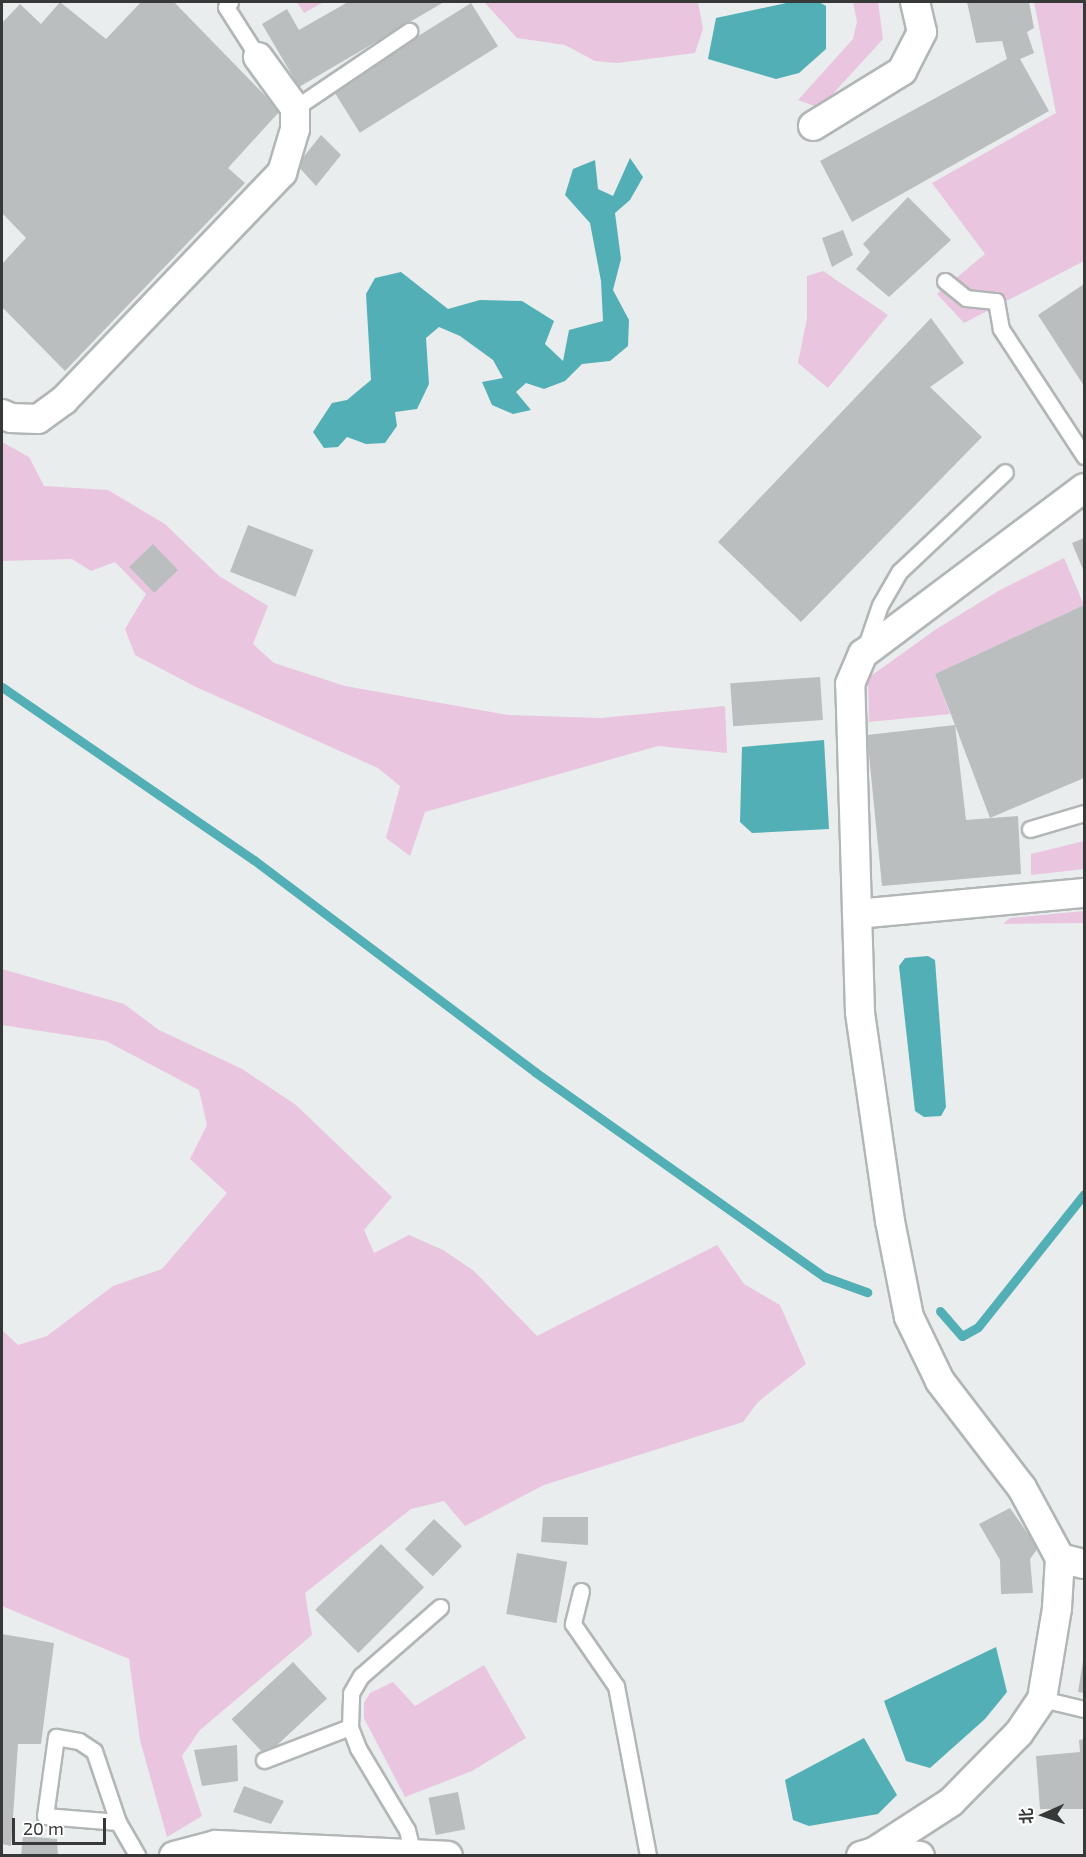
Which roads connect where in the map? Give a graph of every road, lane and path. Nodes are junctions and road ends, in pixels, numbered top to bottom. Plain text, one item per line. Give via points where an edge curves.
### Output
1 (230, 2) edge
2 (915, 2) edge
3 (409, 31) dead end
4 (258, 57) joint
5 (295, 108) junction
6 (813, 126) dead end
7 (945, 281) dead end
8 (2, 414) edge
9 (1084, 456) edge
10 (1005, 472) dead end
11 (1084, 488) edge
12 (863, 654) junction
13 (1084, 813) edge
14 (1030, 829) dead end
15 (1084, 893) edge
16 (857, 914) junction
17 (1072, 1561) edge
18 (581, 1591) dead end
19 (440, 1607) dead end
20 (1042, 1699) junction
21 (1084, 1709) edge
22 (350, 1727) junction
23 (264, 1760) dead end
24 (118, 1822) junction
25 (868, 1854) edge
26 (427, 1855) edge
27 (138, 1856) edge
28 (174, 1856) edge
29 (648, 1856) edge
30 (921, 1856) edge

1 - 4 lane via 226,7
2 - 6 street via 922,32 902,71
3 - 5 lane
4 - 5 street
5 - 8 street via 295,129 282,173 126,337 64,400 38,419
7 - 9 lane via 966,298 996,301 1002,329
10 - 12 lane via 900,570 880,604
11 - 12 street
12 - 16 street via 850,684
13 - 14 lane
15 - 16 street
16 - 17 street via 860,1012 890,1221 909,1317 939,1381 1022,1488
17 - 20 street via 1058,1608
18 - 29 lane via 573,1624 616,1686
19 - 22 lane via 361,1676 351,1693
20 - 21 lane
20 - 25 street via 1019,1733 951,1802
22 - 23 lane
22 - 26 lane via 358,1748 407,1830
24 - 24 lane via 45,1816 56,1737 79,1741 94,1751
24 - 27 lane
25 - 30 street
26 - 28 street via 216,1845

